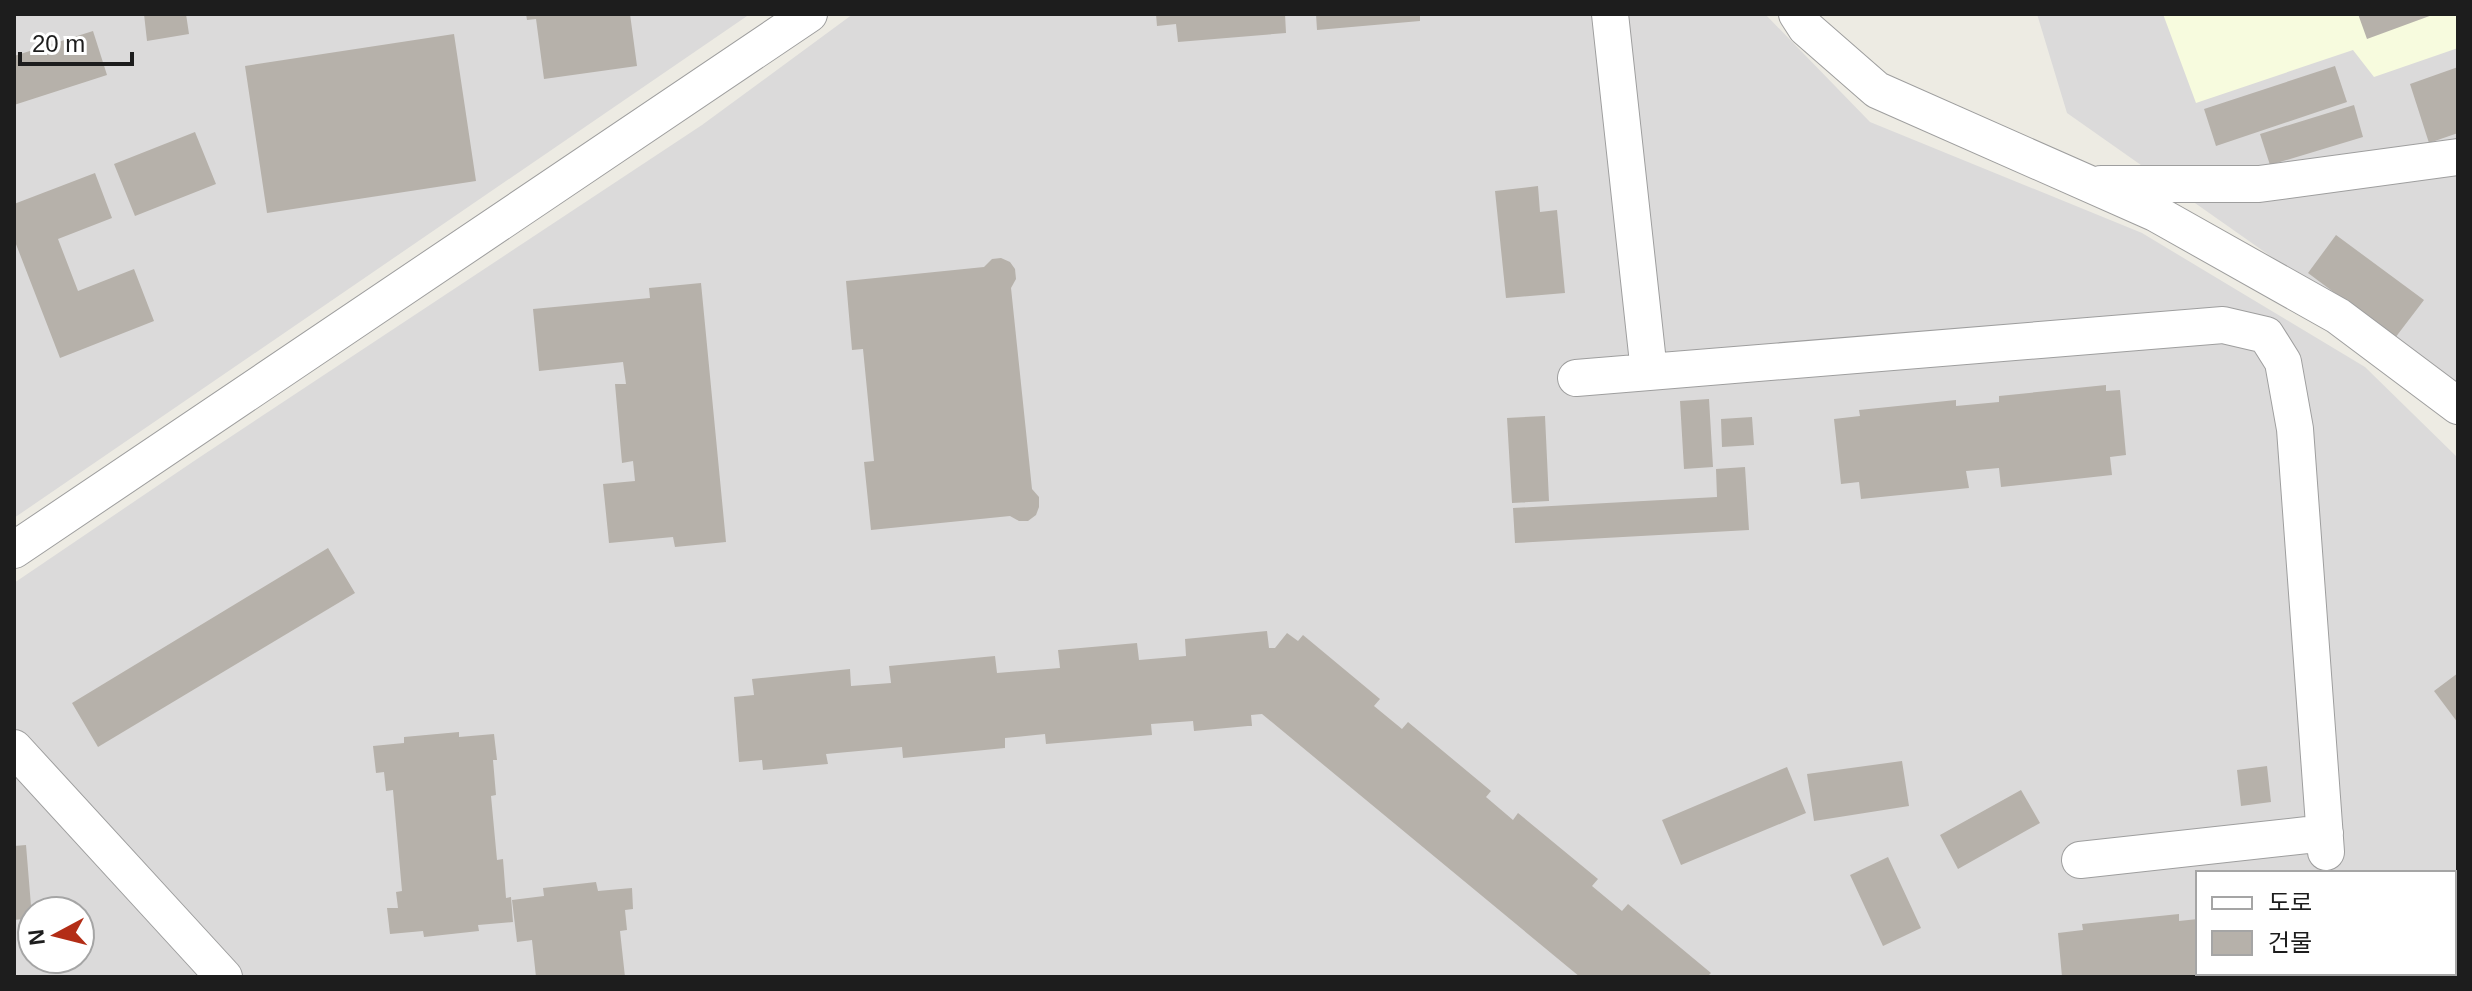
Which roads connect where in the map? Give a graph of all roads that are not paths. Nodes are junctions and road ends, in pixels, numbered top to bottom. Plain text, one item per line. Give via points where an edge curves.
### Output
1 (809, 14) edge
2 (1610, 14) edge
3 (1797, 14) edge
4 (2458, 157) edge
5 (2088, 184) junction
6 (1649, 372) junction
7 (1576, 378) dead end
8 (2458, 406) edge
9 (14, 550) edge
10 (14, 748) edge
11 (2080, 860) dead end
12 (224, 977) edge

1 - 9 street
2 - 6 street
3 - 5 street via 1877,90
4 - 5 street via 2259,184
5 - 8 street via 2155,213 2338,316
6 - 7 street
6 - 11 street via 2223,325 2266,335 2283,362 2295,429 2326,843
10 - 12 street

